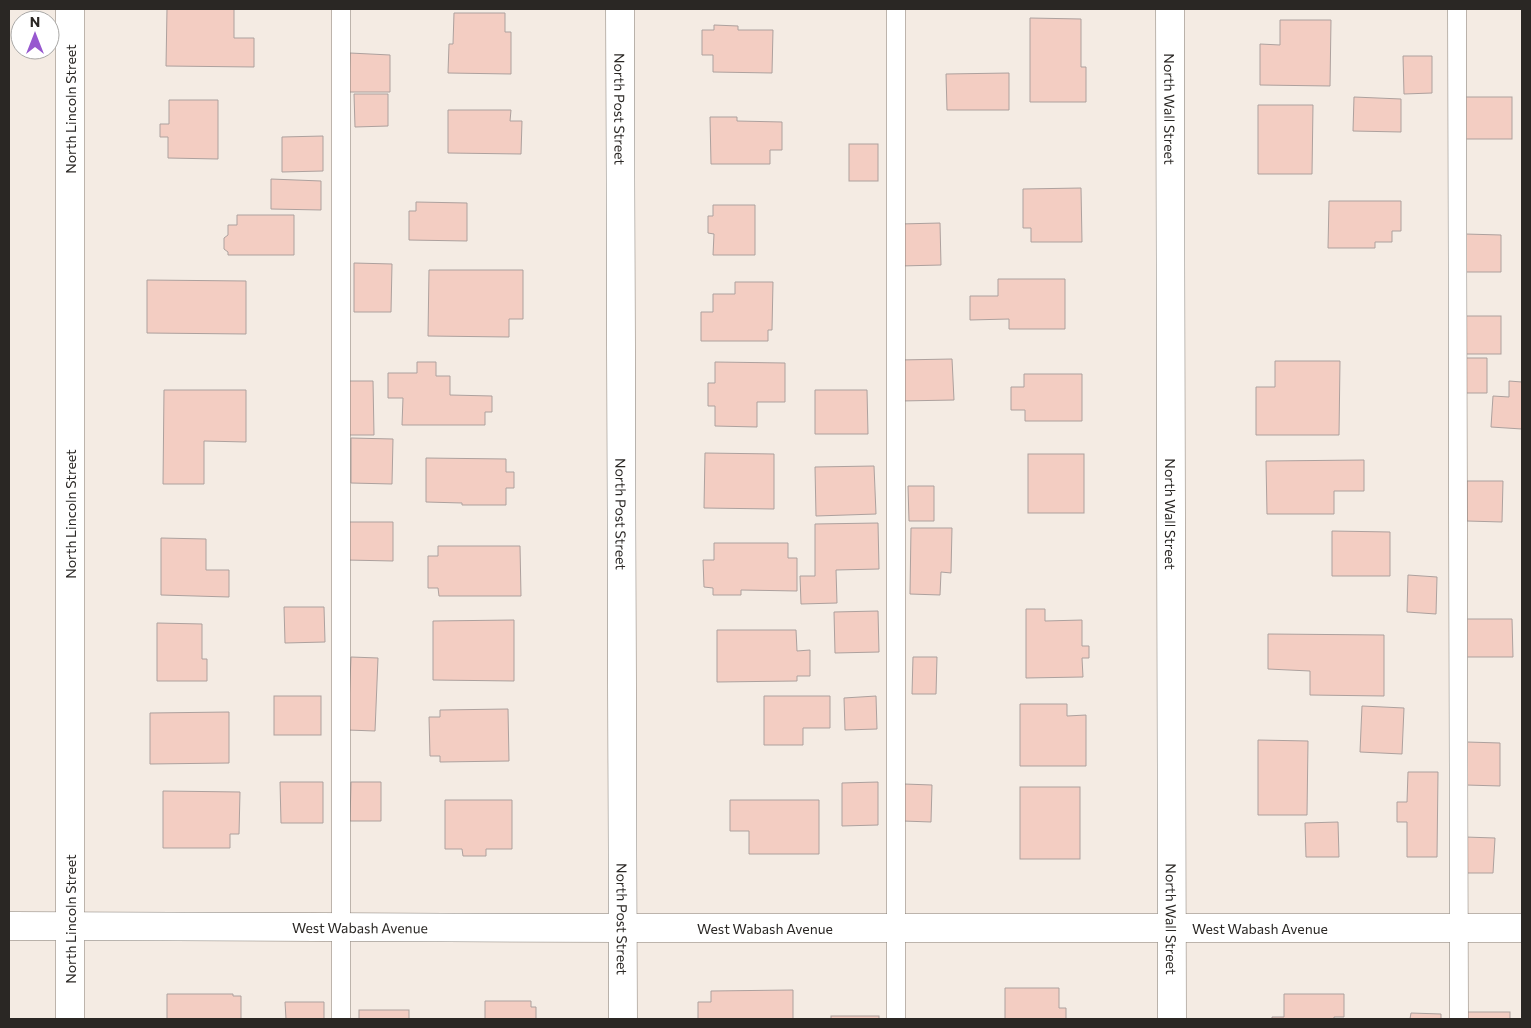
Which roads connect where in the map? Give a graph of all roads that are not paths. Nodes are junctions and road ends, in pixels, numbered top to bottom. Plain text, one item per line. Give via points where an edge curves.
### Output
1 (70, 9) edge
2 (341, 9) edge
3 (620, 9) edge
4 (896, 9) edge
5 (1170, 9) edge
6 (1457, 9) edge
7 (9, 926) edge
8 (70, 926) junction
9 (341, 927) junction
10 (623, 928) junction
11 (896, 928) junction
12 (1172, 928) junction
13 (1459, 928) junction
14 (1522, 928) edge
15 (70, 1019) edge
16 (341, 1019) edge
17 (623, 1019) edge
18 (896, 1019) edge
19 (1172, 1019) edge
20 (1459, 1019) edge

1 - 8 street, North Lincoln Street
2 - 9 lane
3 - 10 street, North Post Street
4 - 11 lane
5 - 12 street, North Wall Street
6 - 13 lane
7 - 8 street, West Wabash Avenue
8 - 9 street, West Wabash Avenue
8 - 15 street, North Lincoln Street
9 - 10 street, West Wabash Avenue
9 - 16 lane
10 - 11 street, West Wabash Avenue
10 - 17 street, North Post Street
11 - 12 street, West Wabash Avenue
11 - 18 lane
12 - 13 street, West Wabash Avenue
12 - 19 street, North Wall Street
13 - 14 street, West Wabash Avenue
13 - 20 lane

